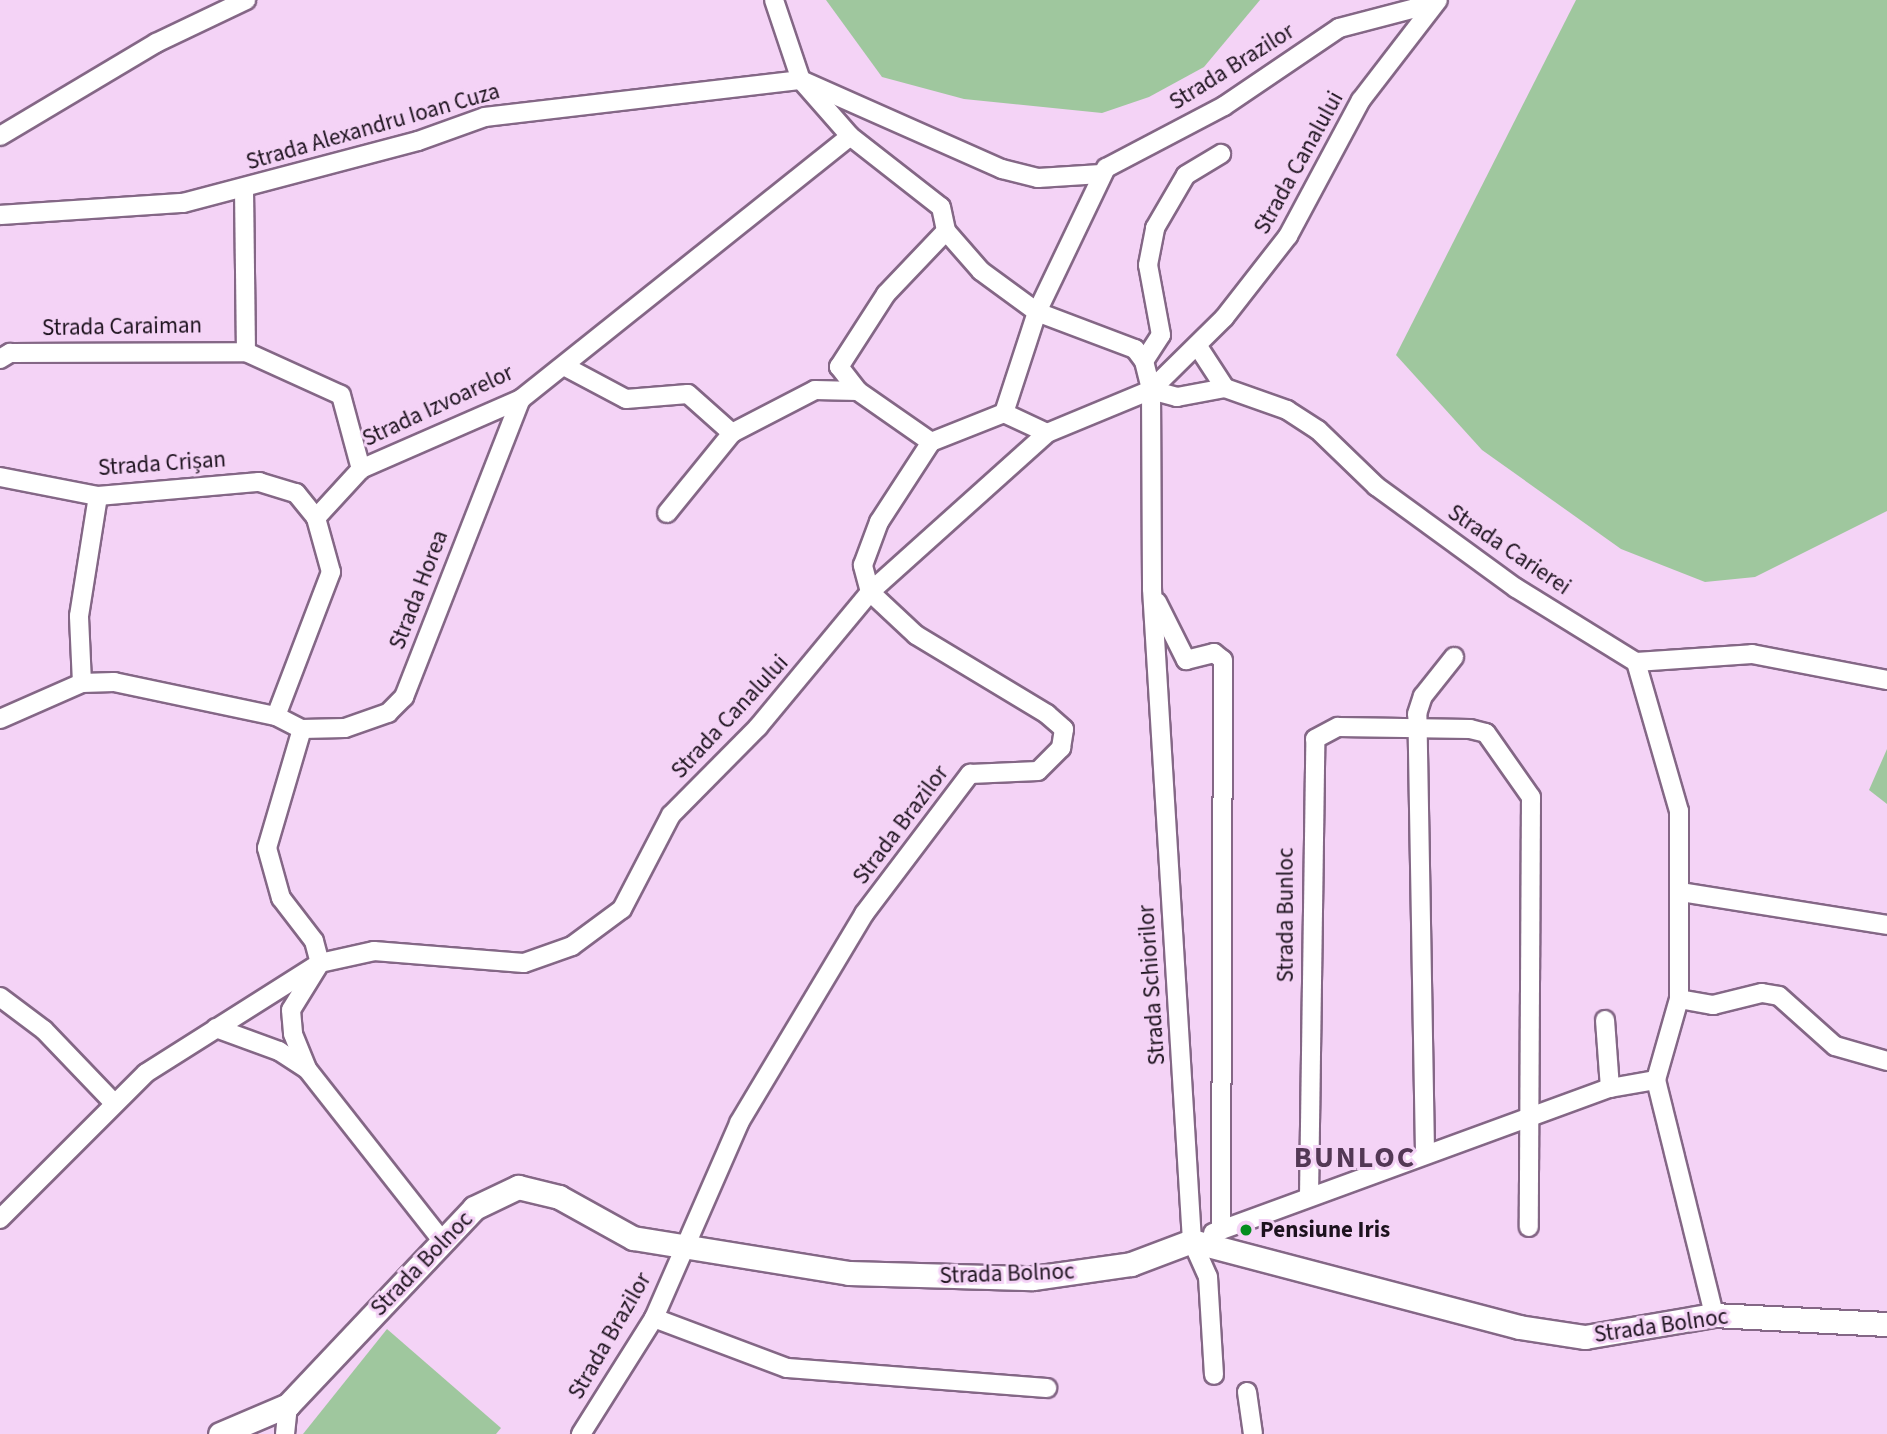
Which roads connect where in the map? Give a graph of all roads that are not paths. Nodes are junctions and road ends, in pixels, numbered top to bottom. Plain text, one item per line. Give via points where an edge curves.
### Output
1 (246, 0) edge
2 (774, 0) edge
3 (1436, 2) edge
4 (801, 80) junction
5 (0, 136) edge
6 (849, 136) junction
7 (1221, 153) dead end
8 (1101, 174) junction
9 (244, 189) junction
10 (0, 215) edge
11 (946, 231) junction
12 (1037, 312) junction
13 (1197, 345) junction
14 (246, 352) junction
15 (0, 359) edge
16 (1144, 361) junction
17 (564, 366) junction
18 (1225, 388) junction
19 (1152, 390) junction
20 (858, 391) junction
21 (521, 399) junction
22 (1004, 413) junction
23 (732, 433) junction
24 (1047, 433) junction
25 (931, 442) junction
26 (361, 469) junction
27 (0, 477) edge
28 (98, 496) junction
29 (667, 513) dead end
30 (316, 518) junction
31 (1152, 589) junction
32 (870, 592) junction
33 (1454, 657) dead end
34 (1636, 662) junction
35 (1887, 680) edge
36 (82, 684) junction
37 (276, 716) junction
38 (0, 719) edge
39 (1418, 727) junction
40 (302, 729) junction
41 (1681, 892) junction
42 (1887, 925) edge
43 (320, 963) junction
44 (0, 997) edge
45 (1679, 999) junction
46 (1605, 1020) dead end
47 (216, 1028) junction
48 (1887, 1061) edge
49 (307, 1069) junction
50 (1656, 1080) junction
51 (1610, 1088) junction
52 (113, 1102) junction
53 (1527, 1117) junction
54 (1425, 1152) junction
55 (1309, 1198) junction
56 (0, 1219) edge
57 (1529, 1227) dead end
58 (1221, 1230) junction
59 (1192, 1241) junction
60 (443, 1242) junction
61 (686, 1248) junction
62 (1714, 1315) junction
63 (653, 1318) junction
64 (1887, 1324) edge
65 (1214, 1375) dead end
66 (1047, 1388) dead end
67 (1247, 1392) dead end
68 (288, 1405) junction
69 (220, 1434) edge
70 (285, 1434) edge
71 (581, 1434) edge
72 (1253, 1434) edge

1 - 5 street via 156,43
2 - 4 street
3 - 8 street, Strada Brazilor via 1339,28 1224,106
3 - 13 street, Strada Canalului via 1361,100 1271,262
4 - 6 street
4 - 8 street, Strada Brazilor via 1002,169 1038,178
4 - 9 street, Strada Alexandru Ioan Cuza via 485,117
6 - 11 street via 942,207
6 - 17 street, Strada Izvoarelor
7 - 16 street via 1186,175 1155,228 1148,265 1160,335
8 - 12 street via 1088,215
9 - 10 street, Strada Alexandru Ioan Cuza via 105,213
9 - 14 street
11 - 12 street via 981,271
11 - 20 street via 886,294 842,358 840,375
12 - 16 street via 1135,349
12 - 22 street
13 - 18 street
13 - 19 street, Strada Canalului
14 - 15 street, Strada Caraiman via 10,353
14 - 26 street via 341,396
16 - 19 street
17 - 21 street, Strada Izvoarelor
17 - 23 street via 626,399 688,394
18 - 19 street via 1177,397
18 - 34 street, Strada Carierei via 1318,430 1376,486 1516,588
19 - 24 street, Strada Canalului
19 - 31 street, Strada Schiorilor
20 - 23 street via 815,390
20 - 25 street
21 - 26 street, Strada Izvoarelor
21 - 40 street, Strada Horea via 404,697 388,713 345,728
22 - 24 street
22 - 25 street
23 - 29 street
24 - 32 street, Strada Canalului
25 - 32 street via 879,522 863,565
26 - 30 street, Strada Izvoarelor
27 - 28 street, Strada Crișan
28 - 30 street, Strada Crișan via 259,482 296,493
28 - 36 street via 79,616
30 - 37 street via 331,572
31 - 58 street, Strada Schiorilor via 1186,660 1214,653 1223,660
31 - 59 street, Strada Schiorilor
32 - 43 street, Strada Canalului via 758,727 671,815 637,887 600,927 524,963 374,951
32 - 61 street, Strada Brazilor via 916,635 1047,714 1063,729 1061,748 1038,771 970,774 864,914 740,1123
33 - 39 street via 1423,696
34 - 35 street via 1752,654
34 - 41 street via 1679,811
36 - 37 street via 114,682
36 - 38 street
37 - 40 street
39 - 53 street, Strada Bunloc via 1486,733 1531,797
39 - 54 street
39 - 55 street, Strada Bunloc via 1338,727 1315,739
40 - 43 street via 267,848 281,898 314,941
41 - 42 street
41 - 45 street
43 - 47 street, Strada Canalului
43 - 49 street via 292,1010 293,1034
44 - 52 street via 44,1030
45 - 48 street via 1713,1006 1762,993 1779,996 1835,1046
45 - 50 street
46 - 51 street
47 - 49 street via 279,1051
47 - 52 street, Strada Canalului
49 - 60 street
50 - 51 street
50 - 62 street
51 - 53 street
52 - 56 street, Strada Canalului
53 - 54 street
53 - 57 street, Strada Bunloc
54 - 55 street
55 - 58 street
58 - 59 street
59 - 61 street, Strada Bolnoc via 1131,1264 1033,1278 849,1273
59 - 62 street, Strada Bolnoc via 1519,1327 1585,1337
59 - 65 street, Strada Schiorilor via 1208,1278
60 - 61 street, Strada Bolnoc via 483,1203 509,1189 536,1187 611,1229
60 - 68 street, Strada Bolnoc
61 - 63 street, Strada Brazilor
62 - 64 street, Strada Bolnoc
63 - 66 street via 787,1368
63 - 71 street, Strada Brazilor
67 - 72 street
68 - 69 street, Strada Bolnoc
68 - 70 street

